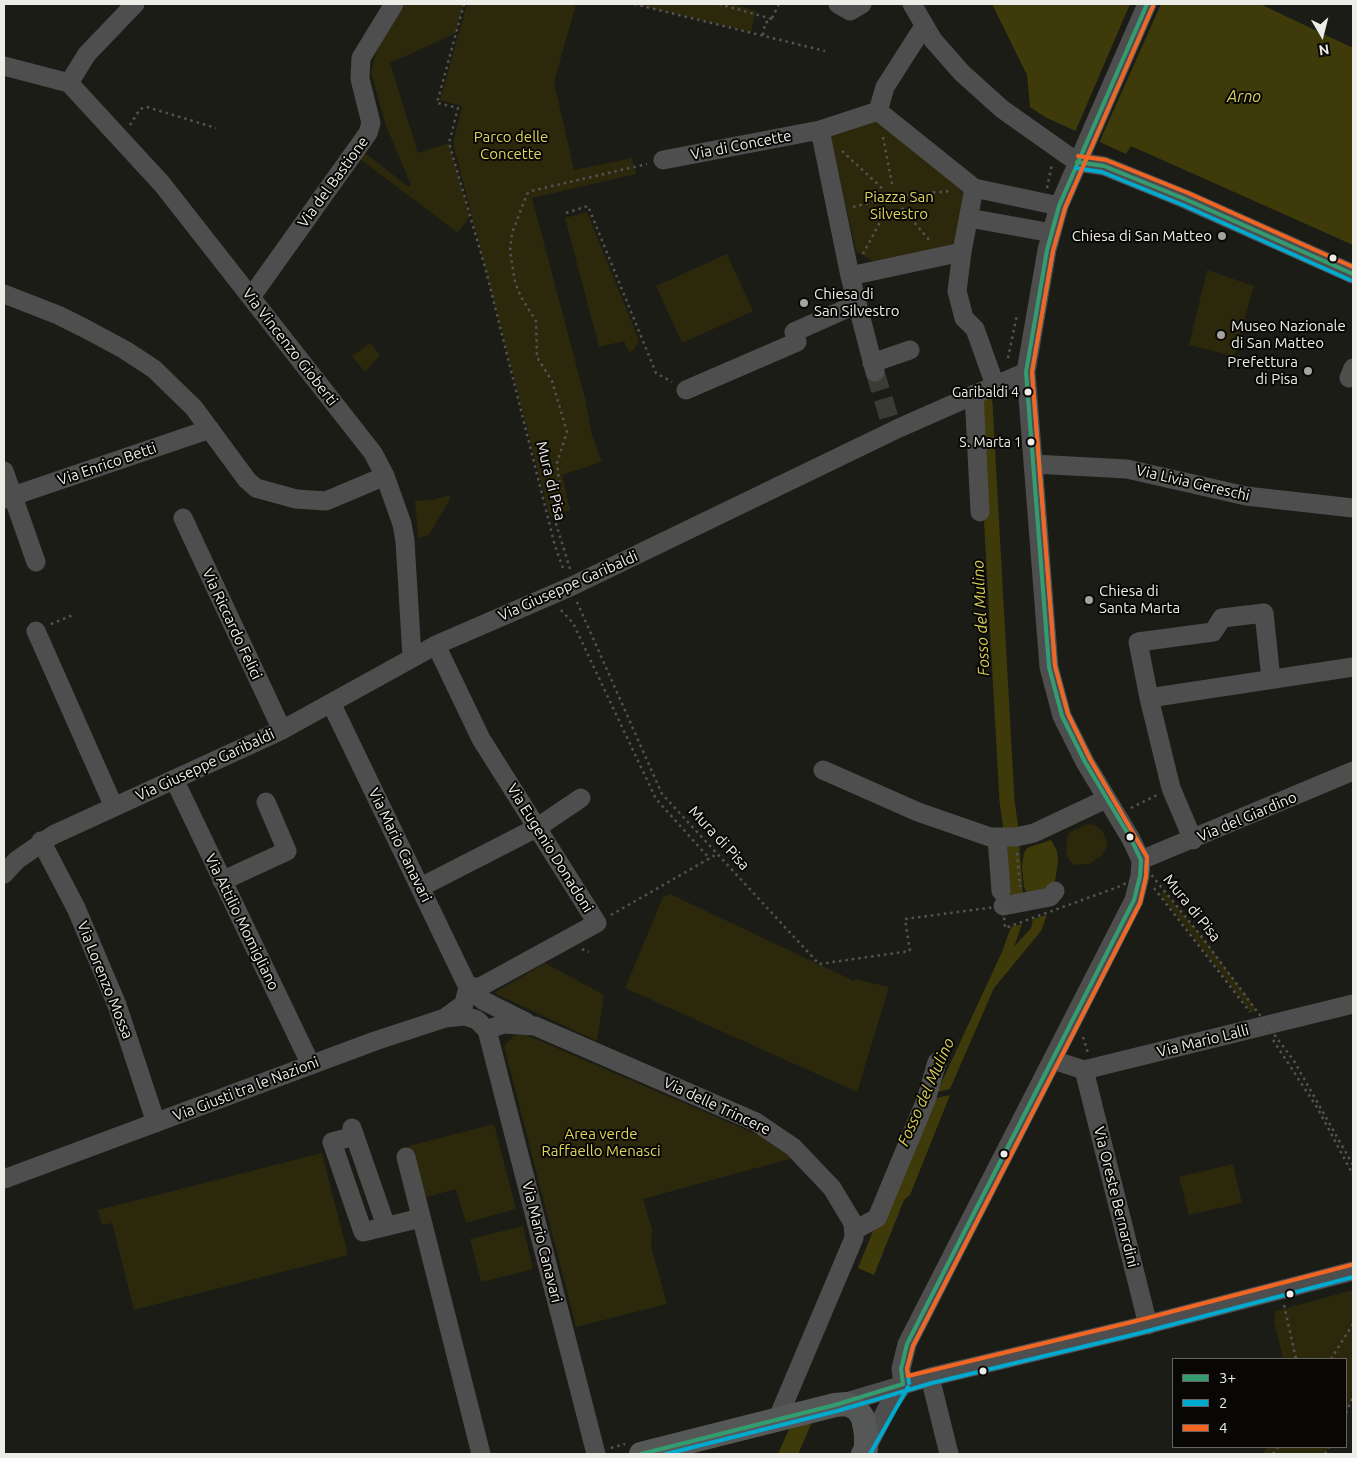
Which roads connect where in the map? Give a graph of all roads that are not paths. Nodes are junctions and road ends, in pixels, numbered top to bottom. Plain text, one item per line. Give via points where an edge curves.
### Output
1 (135, 4) edge
2 (394, 4) edge
3 (838, 4) edge
4 (862, 4) edge
5 (912, 4) edge
6 (1146, 4) edge
7 (924, 26) junction
8 (4, 66) edge
9 (69, 83) junction
10 (878, 111) junction
11 (820, 130) junction
12 (663, 160) dead end
13 (1076, 162) junction
14 (974, 188) junction
15 (1059, 206) junction
16 (969, 218) junction
17 (1052, 233) junction
18 (962, 252) junction
19 (1353, 274) edge
20 (850, 276) junction
21 (4, 294) edge
22 (251, 297) junction
23 (857, 304) junction
24 (910, 350) dead end
25 (1026, 372) junction
26 (995, 385) junction
27 (686, 390) road end
28 (974, 394) junction
29 (210, 429) junction
30 (1032, 464) junction
31 (4, 471) edge
32 (385, 476) junction
33 (8, 498) edge
34 (1353, 508) edge
35 (980, 512) dead end
36 (183, 518) dead end
37 (36, 562) dead end
38 (36, 631) road end
39 (436, 645) junction
40 (412, 657) junction
41 (1353, 667) edge
42 (1271, 678) junction
43 (1149, 698) junction
44 (331, 703) junction
45 (282, 730) junction
46 (823, 770) dead end
47 (1352, 772) edge
48 (174, 779) junction
49 (581, 798) dead end
50 (1106, 798) junction
51 (266, 802) dead end
52 (114, 807) junction
53 (538, 827) junction
54 (1001, 838) junction
55 (1193, 840) junction
56 (41, 841) junction
57 (1142, 869) junction
58 (4, 874) edge
59 (222, 881) junction
60 (421, 887) junction
61 (1055, 891) dead end
62 (468, 987) junction
63 (1353, 1004) edge
64 (445, 1018) junction
65 (534, 1026) junction
66 (487, 1030) junction
67 (1053, 1060) junction
68 (937, 1062) dead end
69 (311, 1065) junction
70 (1084, 1070) junction
71 (156, 1123) junction
72 (354, 1132) dead end
73 (406, 1157) dead end
74 (4, 1178) edge
75 (421, 1218) junction
76 (854, 1230) junction
77 (1353, 1271) edge
78 (1148, 1325) junction
79 (930, 1377) junction
80 (903, 1384) junction
81 (826, 1407) junction
82 (784, 1418) junction
83 (865, 1451) edge
84 (481, 1454) edge
85 (596, 1454) edge
86 (641, 1454) edge
87 (949, 1454) edge

1 - 9 street via 86,54
2 - 22 street, Via del Bastione via 361,58 360,79 372,123 368,133
3 - 4 street via 850,11
5 - 7 street
6 - 13 street
7 - 10 street via 885,87
7 - 13 street via 947,56 991,100
8 - 9 street
9 - 22 street, Via Vincenzo Gioberti via 162,184
10 - 11 street
10 - 14 street
11 - 12 street, Via di Concette
11 - 20 street
13 - 15 street
13 - 19 street via 1104,166 1122,173
14 - 15 street
14 - 16 street
15 - 17 street
16 - 17 street
16 - 18 street
17 - 25 street
18 - 20 street
18 - 26 street via 957,291 964,318 975,329
20 - 23 street
21 - 29 street via 58,315 125,350 169,382
22 - 32 street, Via Vincenzo Gioberti via 356,430
23 - 24 street via 873,368
23 - 27 street via 794,332 797,342
25 - 26 street, Via Giuseppe Garibaldi
25 - 30 street
26 - 28 street, Via Giuseppe Garibaldi
28 - 35 street
28 - 39 street, Via Giuseppe Garibaldi via 891,424 571,581 550,596
29 - 32 street via 247,480 256,488 272,494 326,500
29 - 33 street, Via Enrico Betti
30 - 34 street, Via Livia Gereschi via 1126,468 1246,496
30 - 50 street via 1048,667 1062,716
31 - 33 street
32 - 40 street, Via Vincenzo Gioberti via 396,502 405,541
33 - 37 street
36 - 45 street, Via Riccardo Felici
38 - 52 street
39 - 40 street, Via Giuseppe Garibaldi
39 - 53 street, Via Eugenio Donadoni via 481,739
40 - 44 street, Via Giuseppe Garibaldi
41 - 42 street
42 - 43 street
42 - 43 street via 1264,613 1222,618 1213,632 1138,642
43 - 55 street via 1171,788
44 - 45 street, Via Giuseppe Garibaldi
44 - 60 street, Via Mario Canavari
45 - 48 street, Via Giuseppe Garibaldi
46 - 54 street via 918,812 985,836
47 - 55 street, Via del Giardino
48 - 52 street, Via Giuseppe Garibaldi
48 - 59 street, Via Attilio Momigliano
49 - 53 street
50 - 54 street via 1026,835
50 - 57 street via 1118,815
51 - 59 street via 287,851
52 - 56 street, Via Giuseppe Garibaldi
53 - 60 street
53 - 62 street, Via Eugenio Donadoni via 597,923 480,987
54 - 61 street via 1002,899 1050,897
55 - 57 street, Via del Giardino
56 - 58 street, Via Giuseppe Garibaldi
56 - 71 street, Via Lorenzo Mossa via 76,908 117,1005
57 - 67 street via 1134,900
59 - 69 street, Via Attilio Momigliano
60 - 62 street, Via Mario Canavari
62 - 64 street via 464,1004
62 - 65 street, Via Mario Canavari via 484,1001
63 - 70 street, Via Mario Lalli
64 - 66 street, Via Giusti tra le Nazioni via 468,1017 477,1020
64 - 69 street, Via Giusti tra le Nazioni
65 - 66 street, Via delle Trincere via 503,1024
65 - 76 street, Via delle Trincere via 769,1129 793,1147 832,1188
66 - 85 street, Via Mario Canavari
67 - 70 street
67 - 80 street via 907,1344 901,1369
68 - 76 street via 926,1100 877,1218
69 - 71 street, Via Giusti tra le Nazioni
70 - 78 street, Via Oreste Bernardini
71 - 74 street, Via Giusti tra le Nazioni
72 - 75 street via 332,1142 363,1232
73 - 75 street
75 - 84 street
76 - 82 street via 850,1249
77 - 78 street
78 - 79 street
79 - 80 street
79 - 87 street
80 - 81 street
80 - 83 street
81 - 82 main road
81 - 83 main road via 850,1405 861,1414 865,1427
82 - 86 main road

